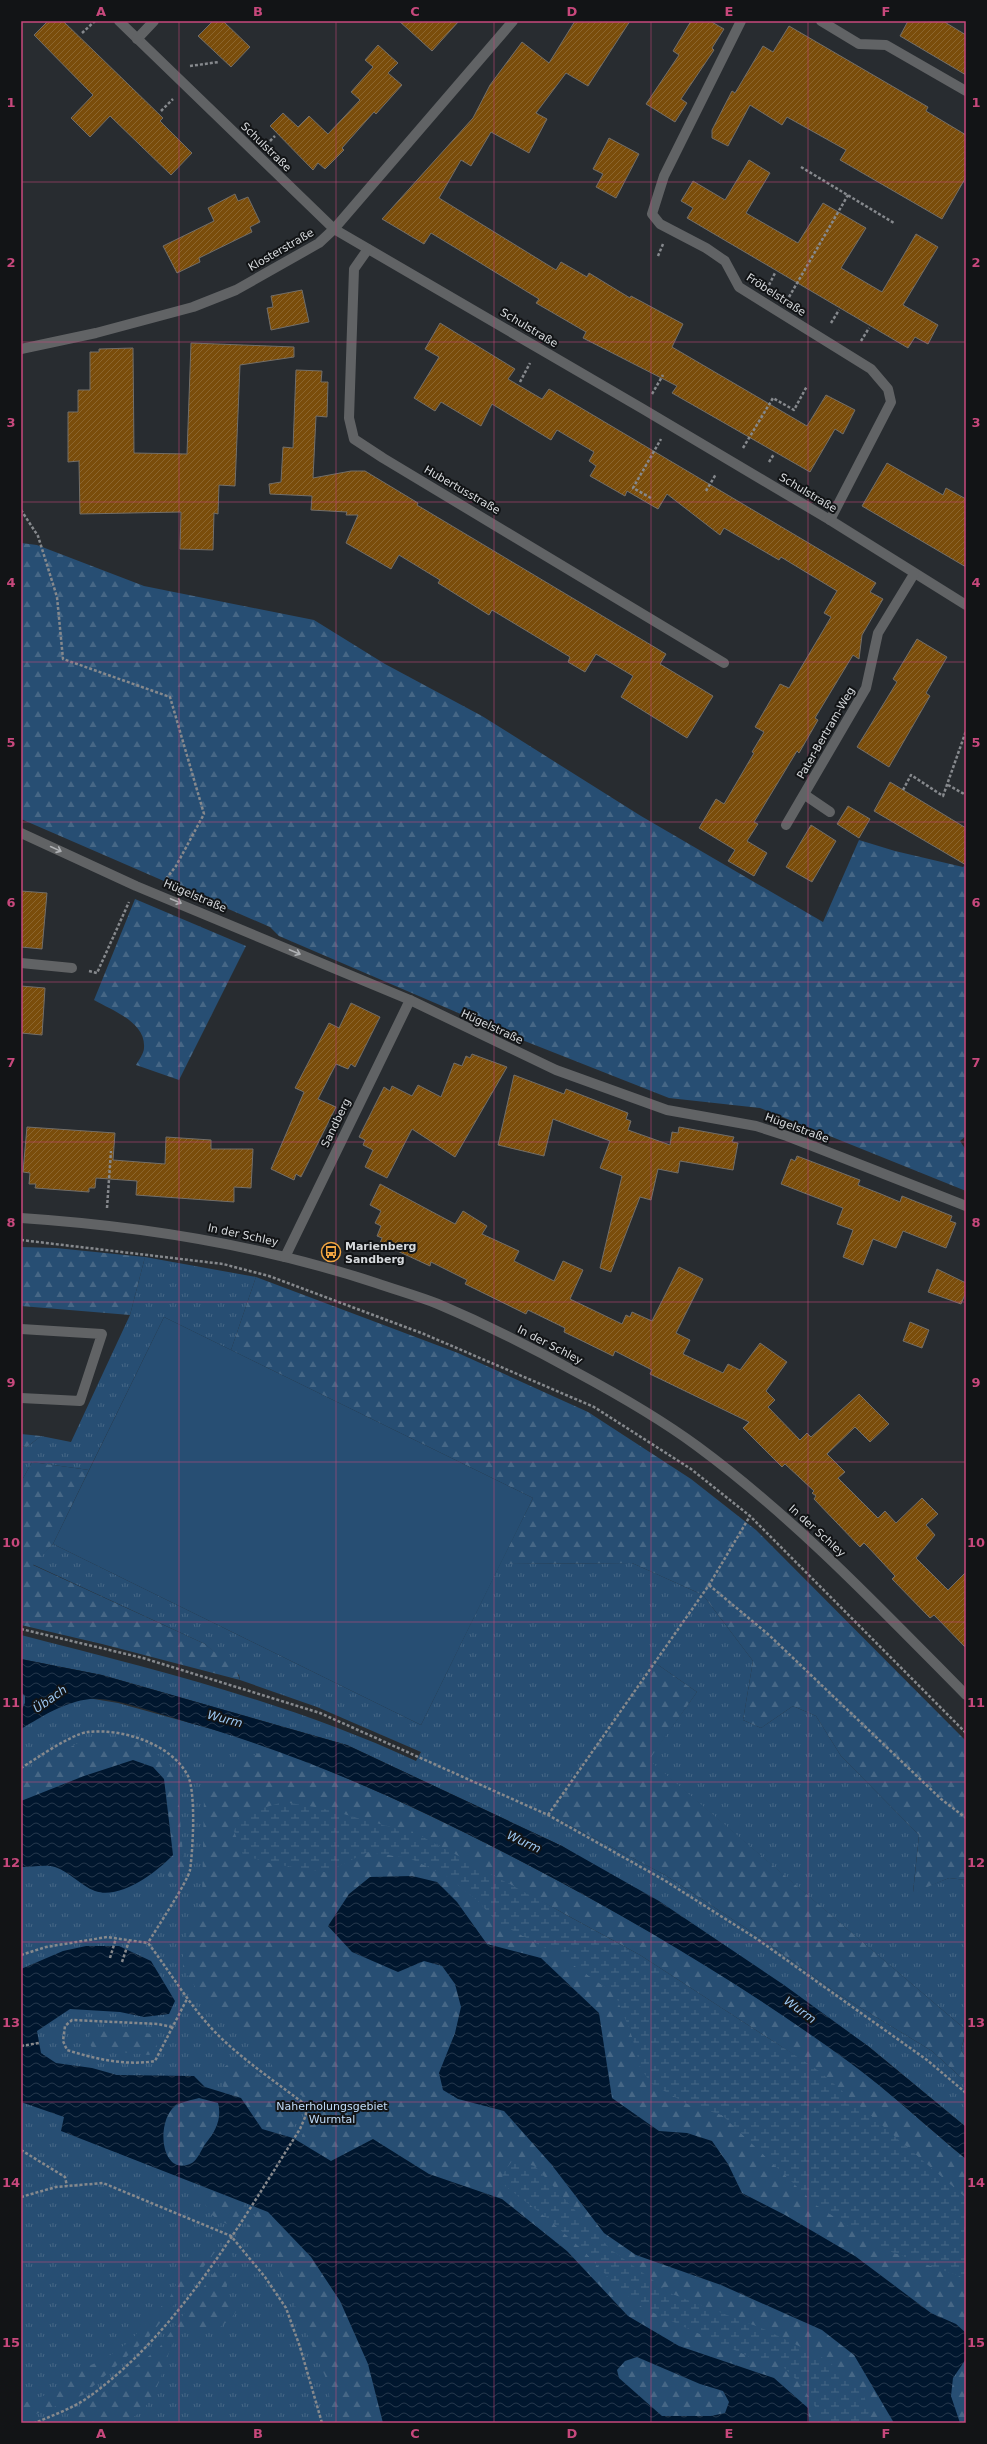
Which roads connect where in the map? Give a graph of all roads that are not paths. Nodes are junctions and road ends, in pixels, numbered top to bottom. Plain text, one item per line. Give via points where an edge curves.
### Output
1 (119, 21) edge
2 (154, 21) edge
3 (513, 21) edge
4 (741, 21) edge
5 (821, 21) edge
6 (137, 38) junction
7 (966, 91) edge
8 (334, 229) junction
9 (368, 249) junction
10 (21, 349) edge
11 (830, 520) junction
12 (914, 574) junction
13 (966, 605) edge
14 (724, 663) dead end
15 (805, 795) junction
16 (830, 812) dead end
17 (786, 825) dead end
18 (21, 833) edge
19 (21, 963) edge
20 (72, 968) dead end
21 (410, 1000) junction
22 (966, 1206) edge
23 (21, 1218) edge
24 (284, 1257) junction
25 (21, 1329) edge
26 (21, 1398) edge
27 (966, 1695) edge

1 - 6 street, Schulstraße
2 - 6 street
3 - 8 street, Klosterstraße
4 - 11 street, Fröbelstraße via 664,176 652,214 660,224 706,248 724,261 739,287 871,369 888,389 891,402
5 - 7 street via 859,44 886,46
6 - 8 street, Schulstraße
8 - 9 street, Schulstraße
8 - 10 street, Klosterstraße via 319,243 250,282 200,304 96,333
9 - 11 street, Schulstraße
9 - 14 street, Hubertusstraße via 354,269 349,418 354,438 383,458
11 - 12 street, Schulstraße
12 - 13 street, Schulstraße
12 - 15 street, Pater-Bertram-Weg via 878,633 866,688
15 - 16 street, Pater-Bertram-Weg
15 - 17 street, Pater-Bertram-Weg
18 -> 21 street, Hügelstraße via 136,886
19 - 20 street
21 - 22 street, Hügelstraße via 541,1064 642,1103 756,1126
21 - 24 street, Sandberg
23 - 24 street, In der Schley via 182,1235
24 - 27 street, In der Schley via 341,1272 436,1303 529,1346 626,1400 695,1444 764,1499 847,1575
25 - 26 street via 102,1334 80,1401

